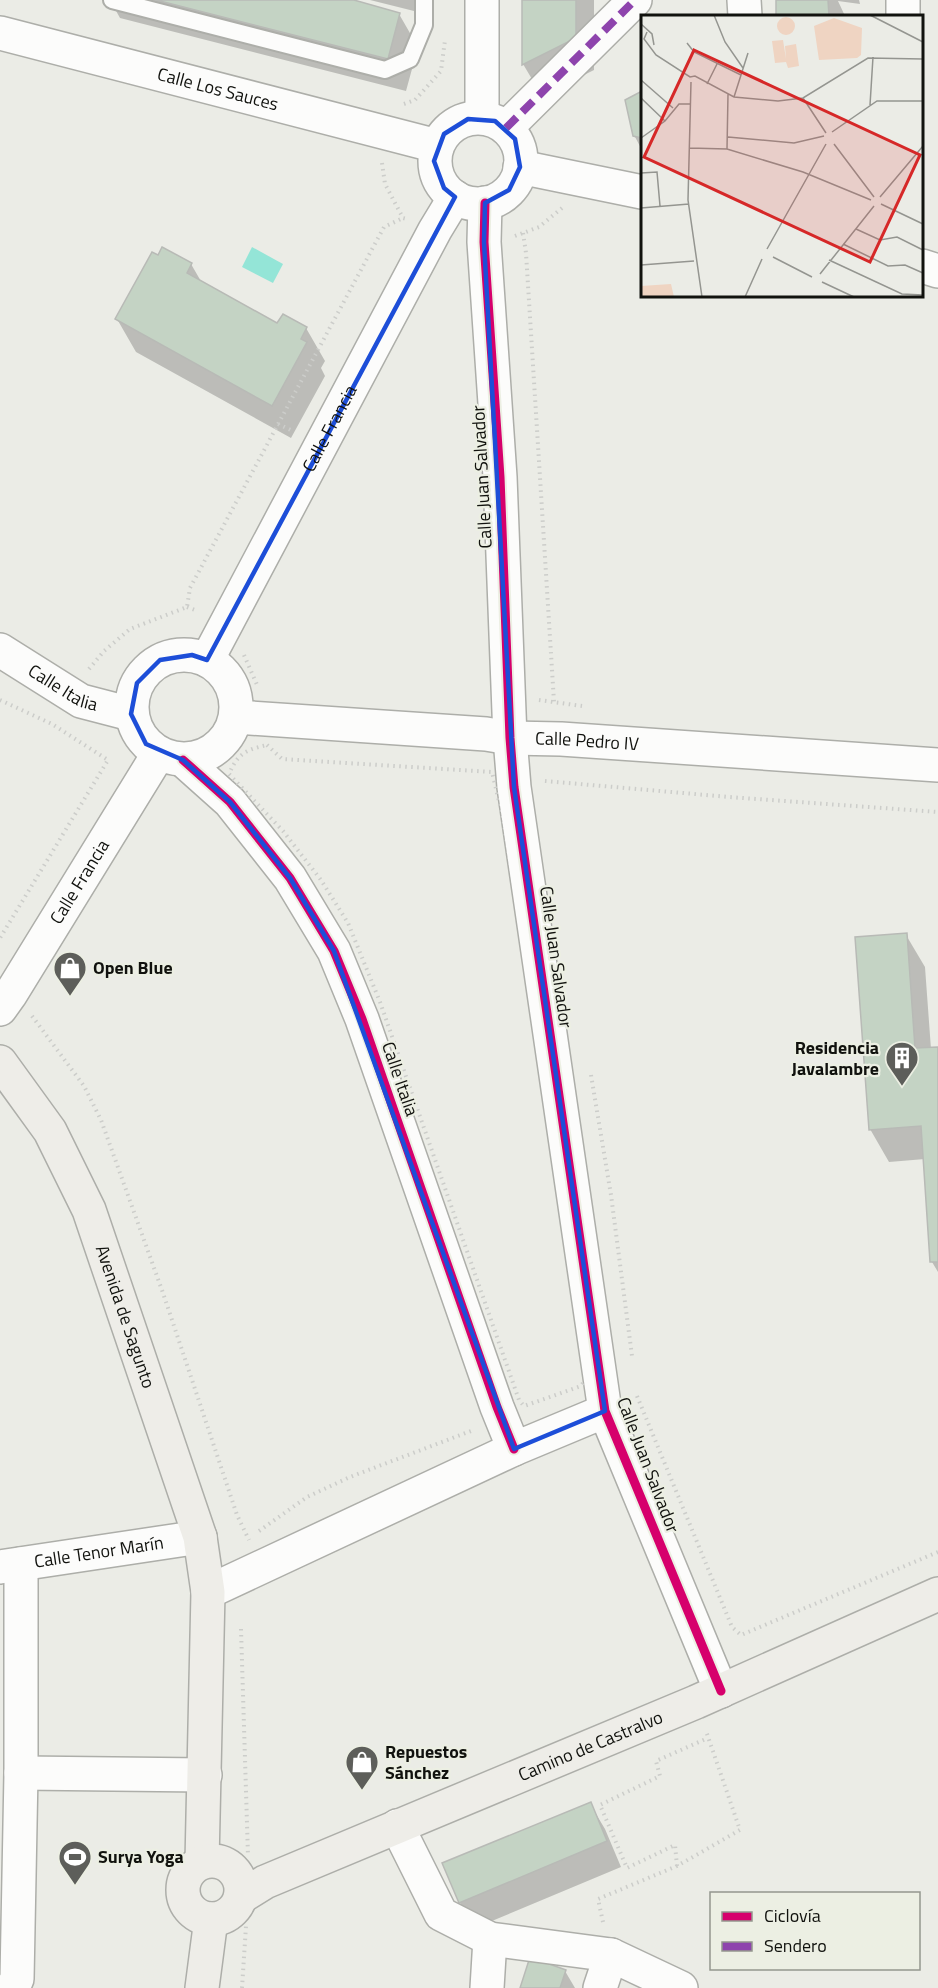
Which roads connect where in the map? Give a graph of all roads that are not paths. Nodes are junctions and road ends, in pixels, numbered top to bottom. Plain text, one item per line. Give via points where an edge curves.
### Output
1 (112, 0) edge
2 (424, 0) edge
3 (482, 0) edge
4 (635, 0) edge
5 (744, 0) edge
6 (745, 15) edge
7 (0, 33) edge
8 (494, 123) junction
9 (437, 146) junction
10 (520, 166) junction
11 (641, 192) edge
12 (470, 200) junction
13 (923, 267) edge
14 (938, 271) edge
15 (0, 650) edge
16 (207, 660) junction
17 (131, 714) junction
18 (236, 717) junction
19 (510, 738) junction
20 (171, 757) junction
21 (938, 765) edge
22 (14, 1010) edge
23 (0, 1063) edge
24 (605, 1411) junction
25 (514, 1449) junction
26 (200, 1537) junction
27 (11, 1566) edge
28 (208, 1592) junction
29 (938, 1594) edge
30 (708, 1697) junction
31 (21, 1773) junction
32 (205, 1775) junction
33 (397, 1826) junction
34 (202, 1862) junction
35 (245, 1894) junction
36 (211, 1919) junction
37 (490, 1939) junction
38 (611, 1955) junction
39 (12, 1988) edge
40 (202, 1988) edge
41 (487, 1988) edge
42 (600, 1988) edge
43 (681, 1988) edge

1 - 2 lane via 385,70 410,59 424,25
3 - 8 street
4 - 8 street
5 - 6 street
7 - 9 street, Calle Los Sauces
8 - 9 street via 468,119 455,124
8 - 10 street via 515,139
9 - 12 street via 434,161 444,188
10 - 11 street
10 - 12 street via 517,179 498,199
12 - 16 street, Calle Francia via 435,230
12 - 19 street, Calle Juan Salvador via 484,242 500,477
13 - 14 street
15 - 17 street, Calle Italia via 81,701
16 - 17 street via 192,655 160,660 137,682
16 - 18 street via 221,669 231,683
17 - 20 street via 146,744
18 - 19 street, Calle Pedro IV
18 - 20 street via 230,734 218,748 202,757
19 - 21 street, Calle Pedro IV
19 - 24 street, Calle Juan Salvador
20 - 22 street, Calle Francia
20 - 25 street, Calle Italia via 237,810 290,879 334,951 362,1019
23 - 26 main road, Avenida de Sagunto via 50,1131 89,1210
24 - 25 street
24 - 30 street, Calle Juan Salvador
25 - 28 street
26 - 27 street, Calle Tenor Marín
26 - 28 main road, Avenida de Sagunto
27 - 31 street
28 - 32 main road, Avenida de Sagunto
29 - 30 main road, Camino de Castralvo
30 - 33 main road, Camino de Castralvo
31 - 32 street
31 - 39 street via 17,1979
32 - 34 main road, Avenida de Sagunto
33 - 35 main road, Camino de Castralvo
33 - 37 street via 441,1914
34 - 35 main road via 220,1861 228,1865 240,1879
34 - 36 main road via 187,1875 183,1895 193,1912
35 - 36 main road via 230,1913
36 - 40 main road
37 - 38 street
37 - 41 street
38 - 42 street
38 - 43 street

